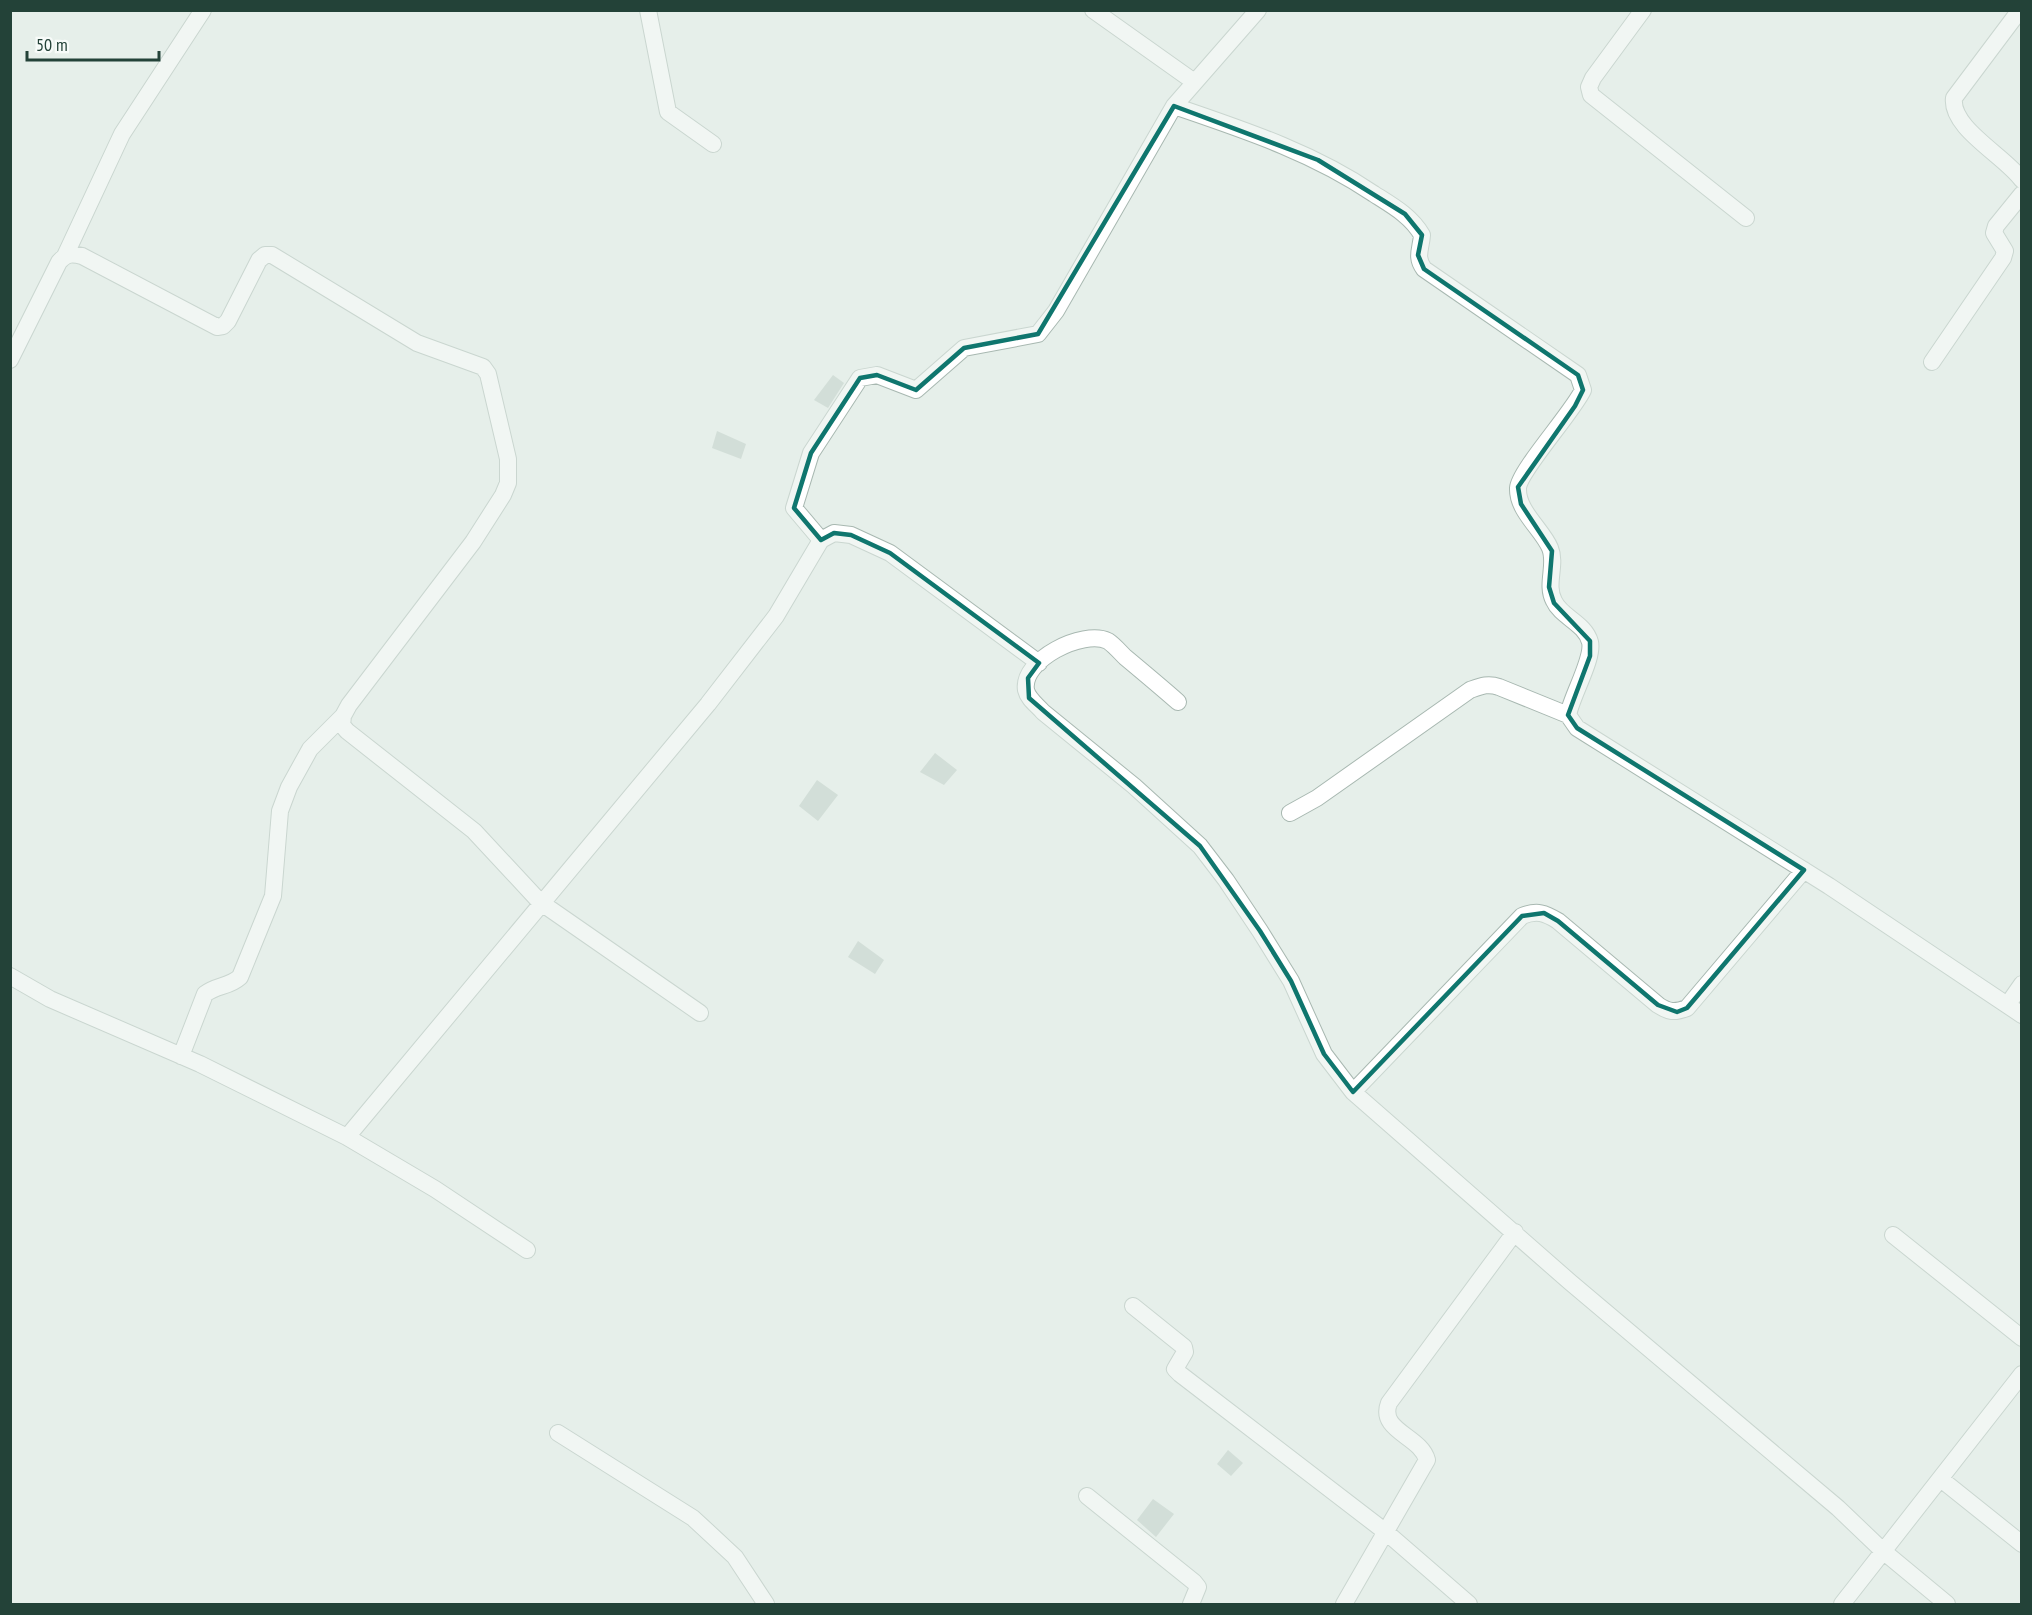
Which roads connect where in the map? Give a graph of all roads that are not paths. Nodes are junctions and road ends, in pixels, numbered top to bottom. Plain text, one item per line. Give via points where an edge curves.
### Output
1 (203, 10) edge
2 (648, 10) edge
3 (1094, 10) edge
4 (1258, 10) edge
5 (1643, 10) edge
6 (2020, 10) edge
7 (1193, 81) junction
8 (1174, 106) junction
9 (713, 144) dead end
10 (2022, 180) edge
11 (2022, 194) edge
12 (1746, 218) dead end
13 (65, 256) junction
14 (10, 360) edge
15 (1932, 362) dead end
16 (821, 540) junction
17 (1039, 663) junction
18 (1178, 702) dead end
19 (1568, 715) junction
20 (343, 716) junction
21 (1290, 813) dead end
22 (1804, 870) junction
23 (540, 903) junction
24 (10, 976) edge
25 (2022, 984) edge
26 (2008, 1004) junction
27 (700, 1013) dead end
28 (2022, 1015) edge
29 (181, 1056) junction
30 (1353, 1092) junction
31 (347, 1137) junction
32 (1515, 1232) junction
33 (1893, 1235) dead end
34 (527, 1250) dead end
35 (1133, 1306) dead end
36 (2022, 1338) edge
37 (2022, 1374) edge
38 (558, 1433) dead end
39 (1942, 1480) junction
40 (1087, 1496) dead end
41 (1387, 1533) junction
42 (2022, 1544) edge
43 (1883, 1551) junction
44 (766, 1605) edge
45 (1191, 1605) edge
46 (1344, 1605) edge
47 (1469, 1605) edge
48 (1842, 1605) edge
49 (1947, 1605) edge

1 - 13 street via 122,134
2 - 9 street via 668,112
3 - 7 street
4 - 7 street
5 - 12 street via 1593,78 1591,95
6 - 10 street via 1954,98 1953,106 1959,120
7 - 8 street
8 - 16 street via 1056,310 1038,334 964,348 916,390 877,375 860,378 811,453 794,508
8 - 19 street via 1292,148 1343,173 1416,225 1422,235 1418,255 1424,269 1578,375 1583,390 1575,406 1518,487 1521,504 1552,551 1549,587 1554,603 1582,628 1590,641 1590,656
11 - 15 street via 1996,226 1994,233 2005,251 2003,258
13 - 14 street
13 - 20 street via 82,256 217,327 228,321 259,260 272,255 417,343 477,363 488,374 508,459 505,489 473,543
16 - 17 street via 834,533 870,542
16 - 23 street via 776,616 750,650
17 - 18 street via 1066,643 1084,638 1107,641
17 - 30 street via 1028,678 1029,698 1200,846 1260,931 1291,981 1324,1053
19 - 21 street via 1499,687 1481,686
19 - 22 street via 1577,728
20 - 23 street via 342,725 347,731 474,831
20 - 29 street via 310,749 289,787 280,811 273,896 240,977 232,985 206,994
22 - 26 street
22 - 30 street via 1687,1008 1677,1012 1658,1005 1558,921 1544,913 1522,916
23 - 27 street
23 - 31 street
24 - 29 street via 79,1012
25 - 26 street
26 - 28 street
29 - 31 street
30 - 32 street
31 - 34 street
32 - 41 street via 1385,1412 1388,1421 1425,1451 1427,1460
32 - 43 street via 1838,1508
33 - 36 street
35 - 41 street via 1184,1347 1175,1369 1180,1374
37 - 39 street
38 - 44 street via 693,1518 735,1557
39 - 42 street
39 - 43 street
40 - 45 street via 1194,1582 1198,1593
41 - 46 street
41 - 47 street
43 - 48 street
43 - 49 street

